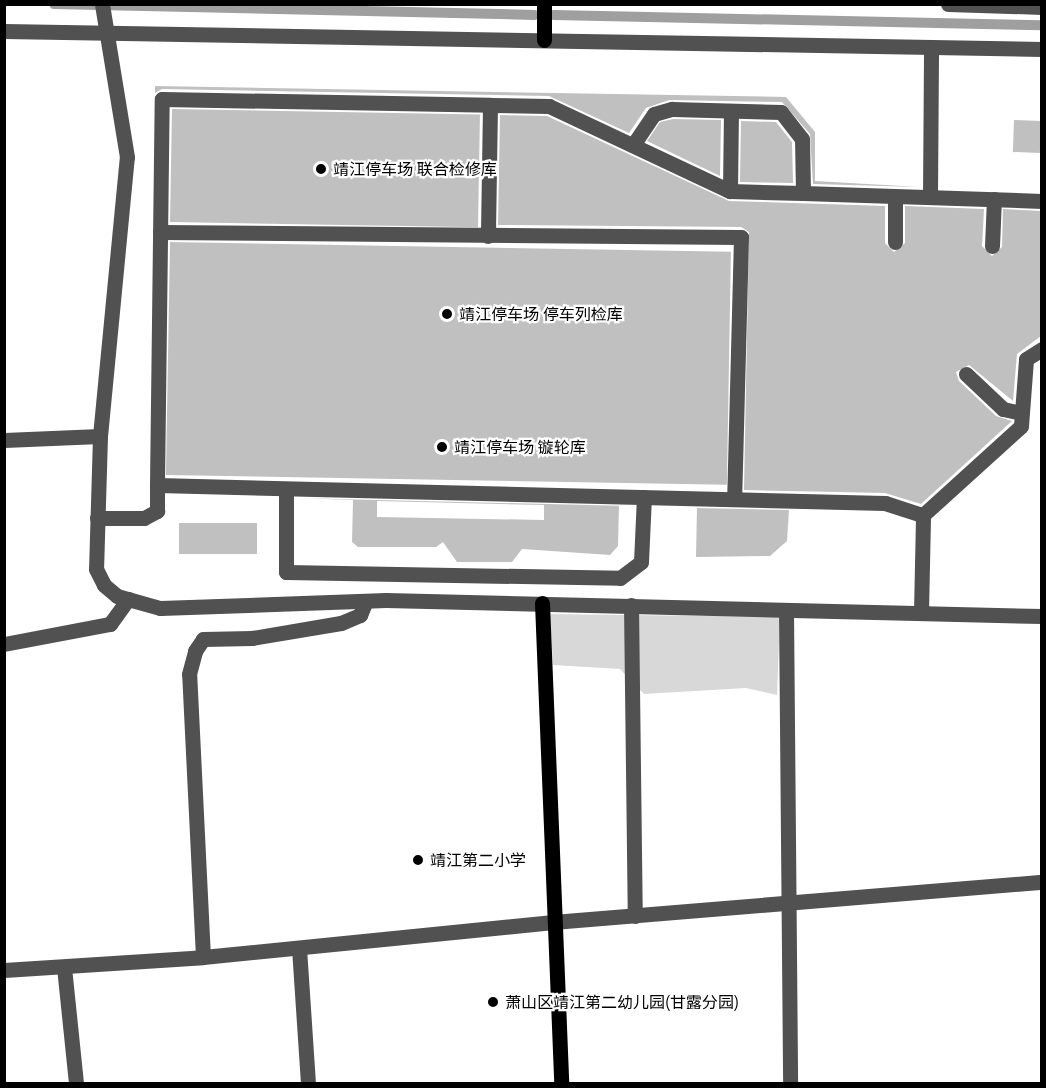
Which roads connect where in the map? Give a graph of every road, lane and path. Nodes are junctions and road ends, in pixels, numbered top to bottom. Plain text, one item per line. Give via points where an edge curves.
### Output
1 (102, 4) edge
2 (544, 4) edge
3 (948, 4) edge
4 (1041, 7) edge
5 (4, 31) edge
6 (103, 31) junction
7 (544, 40) junction
8 (931, 47) junction
9 (1041, 49) edge
10 (490, 105) junction
11 (731, 111) junction
12 (633, 145) junction
13 (730, 190) junction
14 (804, 194) junction
15 (895, 197) junction
16 (930, 197) junction
17 (994, 199) junction
18 (1041, 201) edge
19 (160, 232) junction
20 (488, 236) junction
21 (895, 242) dead end
22 (992, 246) dead end
23 (1041, 349) edge
24 (966, 374) dead end
25 (1022, 413) junction
26 (100, 436) junction
27 (4, 440) edge
28 (157, 485) junction
29 (286, 489) junction
30 (645, 497) junction
31 (734, 498) junction
32 (923, 515) junction
33 (97, 518) junction
34 (621, 578) junction
35 (128, 599) junction
36 (366, 601) junction
37 (542, 603) junction
38 (625, 605) junction
39 (786, 610) junction
40 (921, 613) junction
41 (1041, 616) edge
42 (4, 644) edge
43 (1041, 882) edge
44 (788, 904) junction
45 (635, 916) junction
46 (553, 922) junction
47 (299, 948) junction
48 (204, 957) junction
49 (64, 967) junction
50 (4, 970) edge
51 (76, 1083) edge
52 (308, 1083) edge
53 (561, 1083) edge
54 (790, 1083) edge

1 - 6 street
2 - 7 main road
3 - 4 street
5 - 6 street
6 - 7 street
6 - 26 street via 127,157
7 - 8 street
8 - 9 street
8 - 16 street
10 - 12 street via 549,106
10 - 19 street via 162,99
10 - 20 street
11 - 12 street via 654,114
11 - 13 street
11 - 14 street via 781,112 802,139
12 - 13 street
13 - 14 street
14 - 15 street
15 - 16 street
15 - 21 street
16 - 17 street
17 - 18 street
17 - 22 street
19 - 20 street
19 - 28 street
20 - 31 street via 741,237
23 - 25 street via 1026,359
24 - 25 street via 1003,410
25 - 32 street via 1021,426
26 - 27 street
26 - 33 street
28 - 29 street
28 - 33 street via 157,511 144,518
29 - 30 street
29 - 34 street via 286,572
30 - 31 street
30 - 34 street via 641,562
31 - 32 street via 885,502
32 - 40 street
33 - 35 street via 96,569 104,585
34 - 38 street
35 - 36 street via 160,608
35 - 42 street via 110,624
36 - 37 street
36 - 48 street via 360,615 341,623 252,638 203,639 195,651 189,675
37 - 38 street
37 - 46 main road
38 - 39 street
38 - 45 street
39 - 40 street
39 - 44 street
40 - 41 street
43 - 44 street
44 - 45 street
44 - 54 street
45 - 46 street
46 - 47 street
46 - 53 main road
47 - 48 street
47 - 52 street
48 - 49 street
49 - 50 street
49 - 51 street

